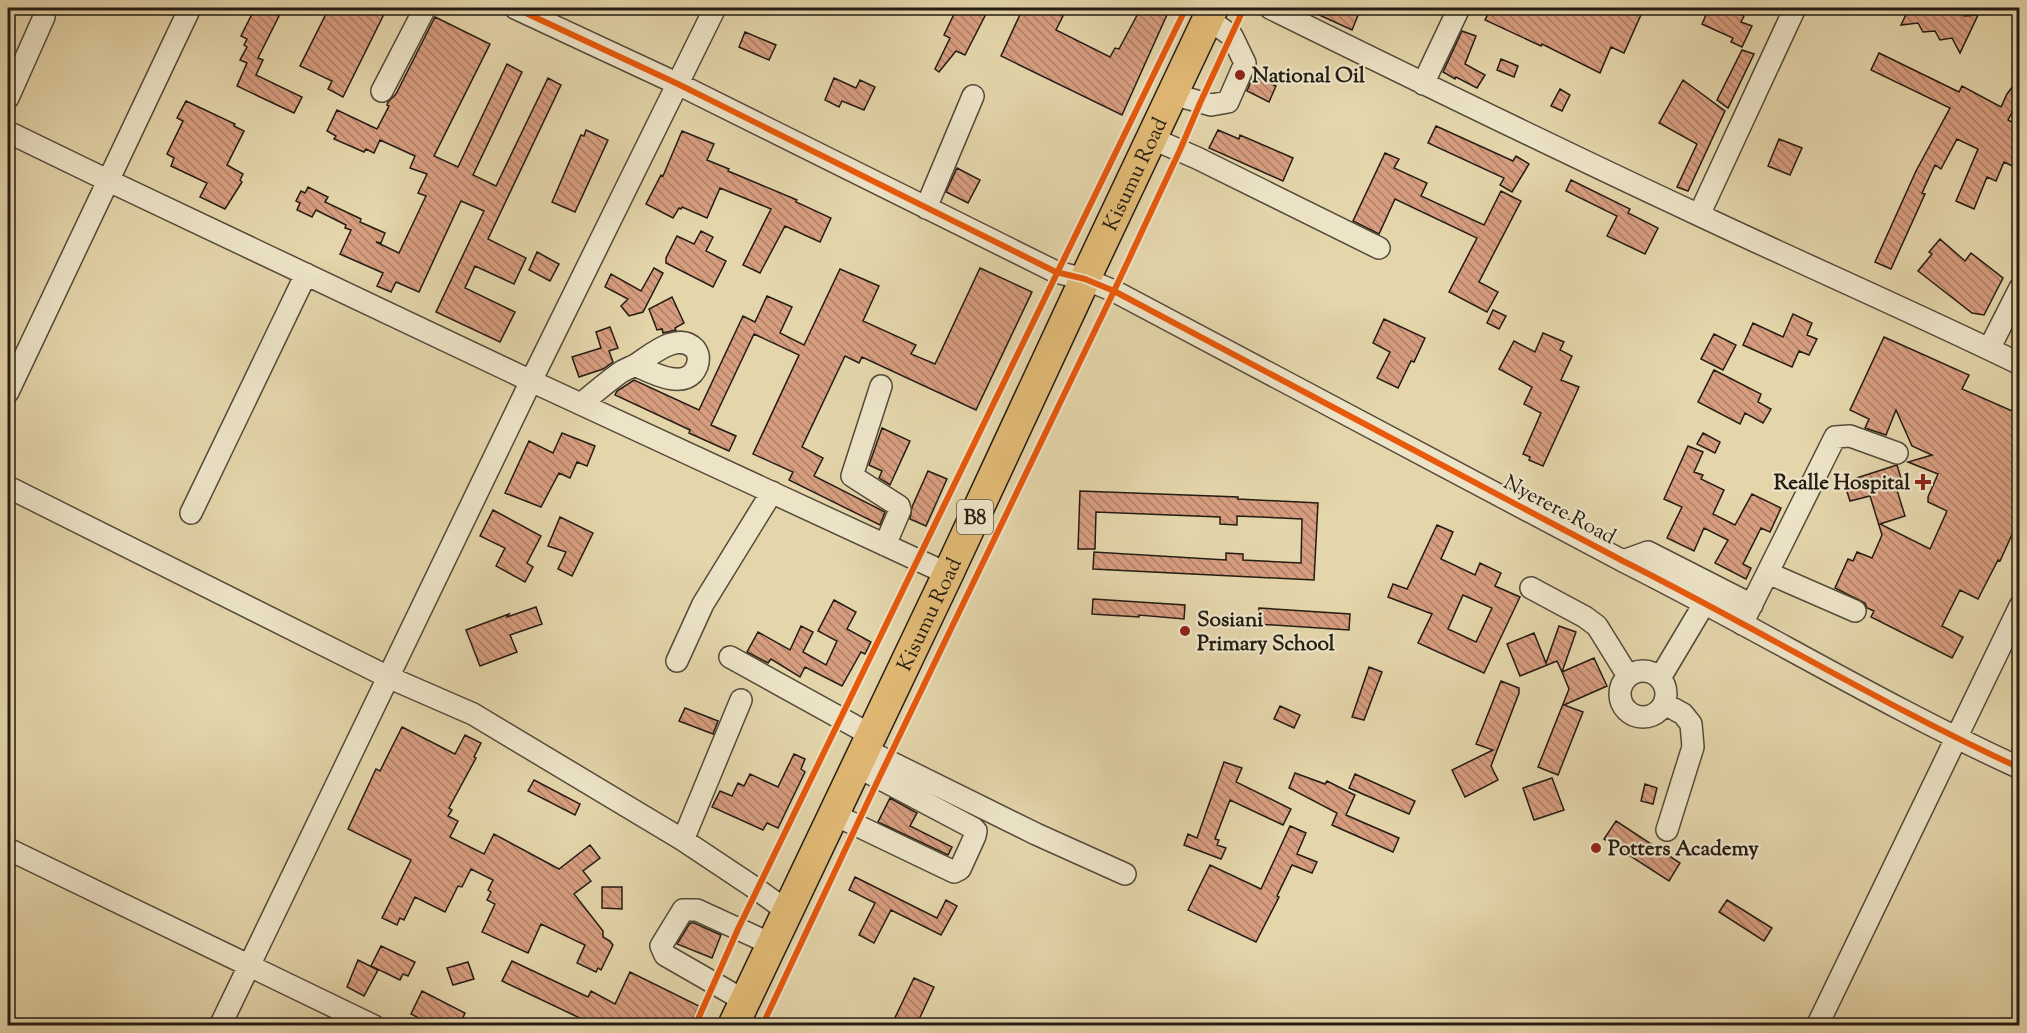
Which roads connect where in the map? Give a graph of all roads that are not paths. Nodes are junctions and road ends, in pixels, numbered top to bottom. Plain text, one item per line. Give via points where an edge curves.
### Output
1 (190, 8) edge
2 (425, 8) edge
3 (515, 8) edge
4 (715, 8) edge
5 (1270, 8) edge
6 (1459, 8) edge
7 (1795, 8) edge
8 (1211, 13) edge
9 (44, 17) dead end
10 (678, 84) junction
11 (1423, 84) junction
12 (382, 91) dead end
13 (1172, 94) junction
14 (973, 96) dead end
15 (8, 98) edge
16 (8, 132) edge
17 (1151, 138) junction
18 (107, 180) junction
19 (926, 208) junction
20 (1699, 215) junction
21 (1379, 248) dead end
22 (306, 274) junction
23 (1085, 279) junction
24 (2019, 288) edge
25 (1989, 349) junction
26 (2019, 363) edge
27 (635, 365) dead end
28 (531, 381) junction
29 (881, 386) dead end
30 (8, 392) edge
31 (581, 404) junction
32 (1897, 453) dead end
33 (8, 487) edge
34 (772, 492) junction
35 (191, 513) dead end
36 (885, 545) junction
37 (1768, 573) junction
38 (948, 574) junction
39 (1687, 582) junction
40 (1531, 588) dead end
41 (1704, 604) junction
42 (2019, 606) edge
43 (1855, 611) dead end
44 (1747, 614) junction
45 (730, 657) dead end
46 (677, 661) dead end
47 (1628, 676) junction
48 (388, 677) junction
49 (1660, 678) junction
50 (741, 700) dead end
51 (1665, 704) junction
52 (1956, 739) junction
53 (864, 750) junction
54 (2019, 768) edge
55 (833, 814) junction
56 (1667, 830) dead end
57 (683, 840) junction
58 (8, 849) edge
59 (1125, 874) dead end
60 (787, 911) junction
61 (771, 944) junction
62 (250, 965) junction
63 (739, 1013) edge
64 (220, 1026) edge
65 (374, 1026) edge
66 (1817, 1026) edge

1 - 18 street
2 - 12 street
3 - 10 street, Nyerere Road
4 - 10 street
5 - 11 street
6 - 11 street
7 - 20 street
8 - 13 highway, Kisumu Road / B8
8 - 13 street via 1232,36 1245,63 1228,102 1211,105
9 - 15 street
10 - 19 street, Nyerere Road
10 - 28 street
11 - 20 street
13 - 17 highway, Kisumu Road / B8
14 - 19 street
16 - 18 street
17 - 21 street
17 - 23 highway, Kisumu Road / B8
18 - 22 street
18 - 30 street
19 - 23 street, Nyerere Road via 1056,272
20 - 25 street
22 - 28 street
22 - 35 street
23 - 38 highway, Kisumu Road / B8
23 - 39 street, Nyerere Road via 1623,561
24 - 25 street
25 - 26 street
27 - 31 street via 616,375
28 - 31 street
28 - 48 street
29 - 36 street via 852,476 899,506
31 - 34 street
32 - 37 street via 1850,436 1835,437
33 - 48 street
34 - 36 street
34 - 46 street via 703,604
36 - 38 street
37 - 43 street
37 - 44 street
38 - 53 highway, Kisumu Road / B8
39 - 41 street, Nyerere Road
39 - 44 street
40 - 47 street via 1597,626
41 - 44 street, Nyerere Road
41 - 49 street
42 - 52 street
44 - 52 street, Nyerere Road
45 - 53 street
47 - 49 street via 1641,671
47 - 51 street via 1620,695 1629,713 1649,717
48 - 57 street via 473,714
48 - 62 street
49 - 51 street via 1666,690
50 - 57 street
51 - 56 street via 1683,714 1691,724 1693,747
52 - 54 street, Nyerere Road
52 - 66 street
53 - 55 highway, Kisumu Road / B8
53 - 55 street via 976,831 960,870 954,872
53 - 59 street
55 - 60 highway, Kisumu Road / B8
57 - 60 street
58 - 62 street
60 - 61 highway, Kisumu Road / B8
61 - 63 highway, Kisumu Road / B8
61 - 63 street via 688,909 683,910 661,946 665,955
62 - 64 street
62 - 65 street

